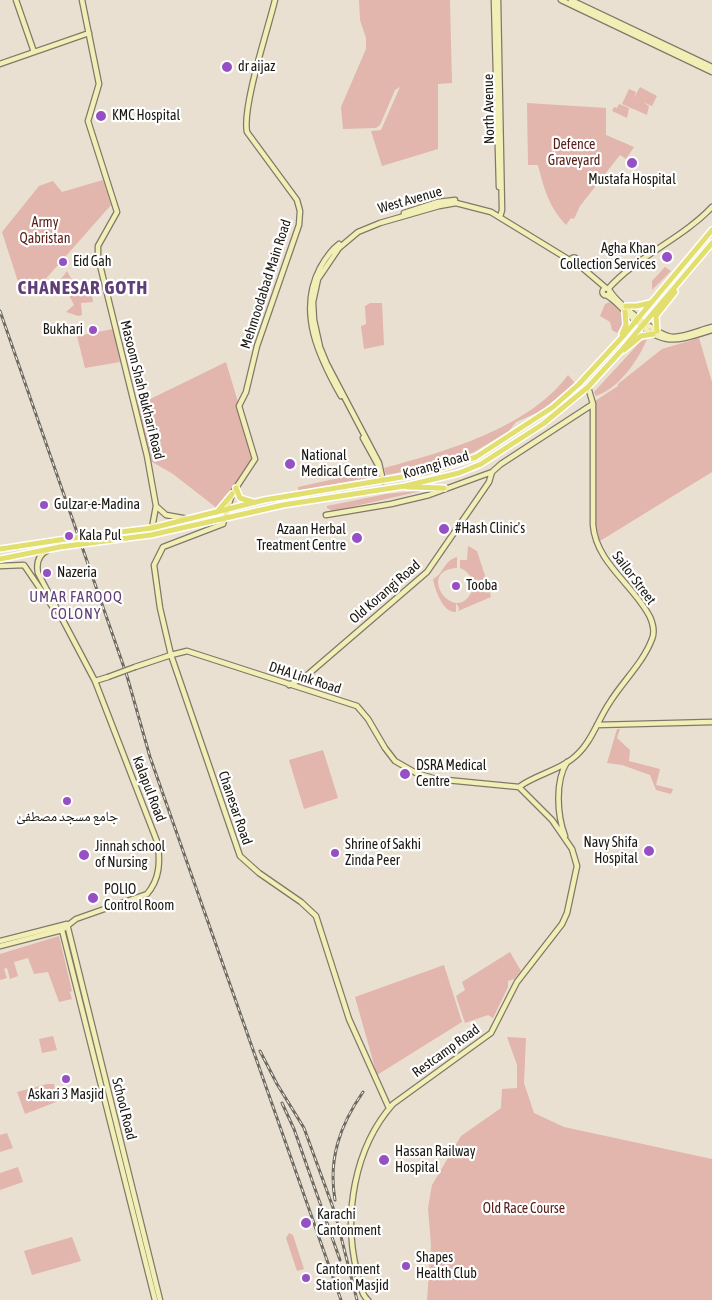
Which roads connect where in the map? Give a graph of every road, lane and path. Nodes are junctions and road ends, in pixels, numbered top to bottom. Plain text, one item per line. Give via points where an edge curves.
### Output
1 (16, 0) edge
2 (82, 0) edge
3 (275, 0) edge
4 (496, 0) edge
5 (561, 0) edge
6 (570, 0) edge
7 (89, 33) junction
8 (34, 52) junction
9 (0, 64) edge
10 (712, 67) edge
11 (712, 72) edge
12 (712, 207) edge
13 (499, 215) junction
14 (712, 230) edge
15 (712, 243) edge
16 (337, 247) junction
17 (677, 284) junction
18 (607, 291) junction
19 (651, 302) junction
20 (626, 309) junction
21 (637, 319) junction
22 (643, 325) junction
23 (712, 329) edge
24 (655, 332) junction
25 (621, 337) junction
26 (620, 352) junction
27 (588, 386) junction
28 (593, 404) junction
29 (492, 472) junction
30 (483, 474) junction
31 (383, 481) junction
32 (489, 482) junction
33 (405, 486) junction
34 (444, 488) junction
35 (234, 491) junction
36 (255, 503) junction
37 (156, 506) junction
38 (227, 509) junction
39 (216, 512) junction
40 (326, 515) dead end
41 (225, 517) junction
42 (189, 519) junction
43 (152, 528) junction
44 (0, 549) edge
45 (51, 549) junction
46 (0, 559) edge
47 (0, 566) edge
48 (56, 611) junction
49 (171, 655) junction
50 (95, 681) junction
51 (289, 685) junction
52 (712, 722) edge
53 (597, 725) junction
54 (570, 761) junction
55 (519, 787) junction
56 (566, 840) junction
57 (67, 924) junction
58 (62, 930) junction
59 (0, 941) edge
60 (0, 946) edge
61 (98, 1058) junction
62 (388, 1108) junction
63 (154, 1288) junction
64 (155, 1300) edge
65 (160, 1300) edge
66 (368, 1300) edge

1 - 8 street
2 - 7 street, Masoom Shah Bukhari Road
3 - 35 street, Mehmoodabad Main Road via 246,126 247,132 297,200 300,218 240,406 255,459
4 - 13 street, North Avenue
5 - 11 street
6 - 10 street
7 - 8 street
7 - 37 street, Masoom Shah Bukhari Road via 99,84 88,121 116,212 98,246 98,257 147,456
8 - 9 street
12 - 18 street via 698,222 631,268
13 - 16 street, West Avenue via 456,203 441,205 380,223 358,232
13 - 16 street, West Avenue via 487,206 456,200 442,202 375,222 357,230
13 - 18 street, West Avenue via 574,261
14 - 19 main road, Korangi Road
15 - 17 main road, Korangi Road
16 - 31 street via 324,262 312,290 310,317 313,333 324,365 379,467
17 - 22 main road, Korangi Road
17 - 24 main road via 675,292 656,316
18 - 20 street, West Avenue
19 - 20 main road
19 - 21 main road, Korangi Road
20 - 21 street, West Avenue
20 - 25 main road via 626,326
21 - 22 street, West Avenue
21 - 25 main road, Korangi Road
22 - 24 street, West Avenue
22 - 26 main road, Korangi Road
23 - 24 street via 677,336
24 - 26 main road via 641,336
25 - 31 main road, Korangi Road via 553,407 476,457 426,474
26 - 27 main road, Korangi Road
27 - 28 street, Sailor Street
27 - 33 main road, Korangi Road via 543,424 481,464
28 - 29 street
28 - 53 street, Sailor Street via 595,540 604,558 624,579 650,618 654,634 644,655
29 - 30 street
29 - 32 street, Old Korangi Road
30 - 32 street
30 - 34 street
31 - 36 main road, Korangi Road
32 - 51 street, Old Korangi Road via 426,572 305,677
33 - 34 main road
33 - 41 main road, Korangi Road
34 - 40 street via 391,504
35 - 36 main road via 240,498
35 - 38 street, Mehmoodabad Main Road
35 - 39 main road
36 - 38 main road, Korangi Road
37 - 42 street via 166,515
37 - 43 street, Masoom Shah Bukhari Road
38 - 39 main road, Korangi Road
38 - 41 street, Mehmoodabad Main Road
39 - 42 main road, Korangi Road
41 - 45 main road, Korangi Road, bridge via 151,536
41 - 49 street, Chanesar Road via 223,524 216,529 163,547 154,565
42 - 43 main road, Korangi Road
43 - 44 main road, Korangi Road, bridge
45 - 46 main road, Korangi Road
45 - 48 street via 40,557 37,570
47 - 48 street via 24,565
48 - 50 street, Kalapul Road
49 - 50 street, DHA Link Road, bridge
49 - 51 street, DHA Link Road via 188,652
49 - 62 street, Chanesar Road via 240,856 316,916 349,1019
50 - 57 street, Kalapul Road via 158,844 159,869 147,894
51 - 55 street, DHA Link Road via 357,706 395,761 416,773 436,779
52 - 53 street
53 - 54 street, Sailor Street via 581,751
54 - 55 street
54 - 56 street, Sailor Street via 561,774 559,816
55 - 56 street, Restcamp Road via 542,808
56 - 62 street, Restcamp Road via 578,866 567,913 517,982 491,1033
57 - 58 street, Kalapul Road
57 - 59 street
57 - 61 street, School Road
58 - 60 street
58 - 61 street, School Road
61 - 63 street, School Road
62 - 66 street, Restcamp Road via 356,1177 351,1212 353,1258
63 - 64 street, School Road
63 - 65 street, School Road

